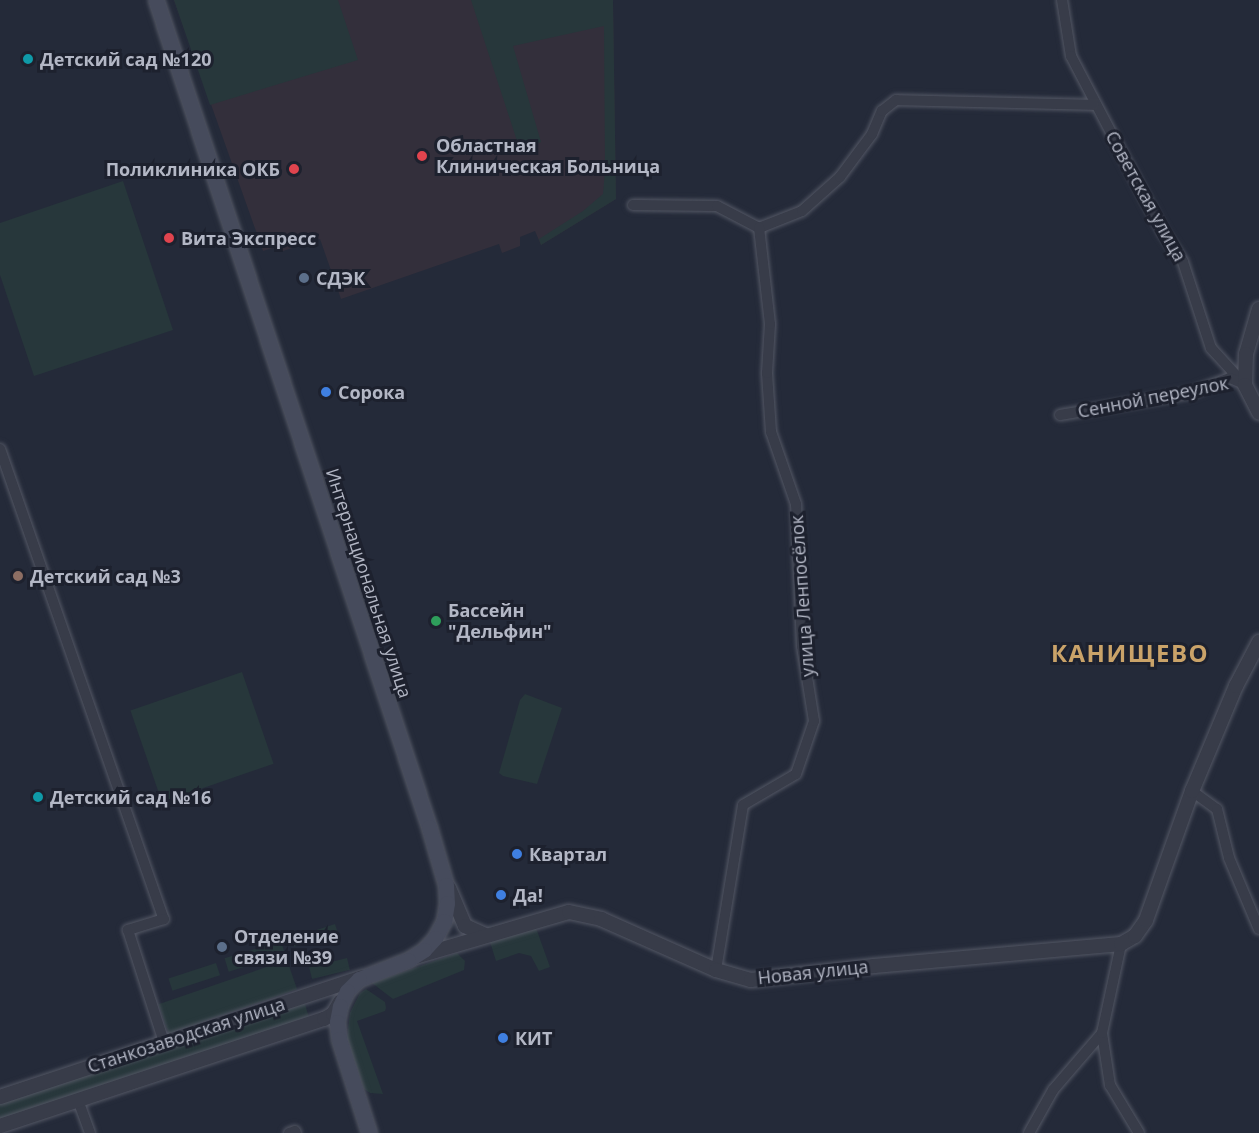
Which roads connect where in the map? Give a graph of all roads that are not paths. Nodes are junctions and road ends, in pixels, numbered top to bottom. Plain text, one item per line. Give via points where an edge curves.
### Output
1 (156, 0) edge
2 (1062, 0) edge
3 (1094, 105) junction
4 (633, 205) dead end
5 (759, 228) junction
6 (1259, 309) edge
7 (1245, 385) junction
8 (1259, 413) edge
9 (1060, 415) dead end
10 (0, 449) edge
11 (1259, 642) edge
12 (1192, 791) junction
13 (442, 868) junction
14 (1259, 929) edge
15 (485, 935) junction
16 (1120, 944) junction
17 (408, 960) junction
18 (716, 970) junction
19 (372, 973) junction
20 (320, 990) junction
21 (340, 1005) junction
22 (311, 1024) junction
23 (1102, 1033) junction
24 (339, 1039) junction
25 (164, 1042) junction
26 (0, 1097) edge
27 (78, 1100) junction
28 (0, 1126) edge
29 (90, 1133) edge
30 (289, 1133) edge
31 (296, 1133) edge
32 (369, 1133) edge
33 (1029, 1133) edge
34 (1139, 1133) edge

1 - 13 main road, Интернациональная улица
2 - 3 street, Советская улица via 1071,56
3 - 5 street via 896,100 882,111 872,134 840,177 802,211
3 - 7 street, Советская улица via 1183,262 1211,348
4 - 5 street via 717,206
5 - 18 street, улица Ленпосёлок via 770,324 767,373 771,432 796,504 802,646 814,721 796,774 744,805
6 - 7 street via 1246,354
7 - 8 street
7 - 9 street, Сенной переулок via 1230,378 1191,393
10 - 25 street via 164,919 128,930
11 - 12 street
12 - 14 street via 1217,809 1229,858
12 - 16 street via 1146,920 1135,936
13 - 15 street via 461,921 470,930
13 - 17 main road, Интернациональная улица via 447,903 444,921 424,950
15 - 17 street, Новая улица
15 - 18 street, Новая улица via 559,914 579,913
16 - 18 street, Новая улица via 751,980
16 - 23 street
17 - 19 main road, Интернациональная улица
19 - 20 street, Станкозаводская улица
19 - 21 main road, Интернациональная улица via 359,979
20 - 21 street via 336,994
20 - 25 street, Станкозаводская улица
21 - 22 street, Станкозаводская улица via 333,1014
21 - 24 main road
22 - 24 street via 327,1026
22 - 27 street, Станкозаводская улица
23 - 33 street via 1053,1090
23 - 34 street via 1110,1085
24 - 32 main road
25 - 26 street, Станкозаводская улица
27 - 28 street, Станкозаводская улица
27 - 29 street
30 - 31 street

